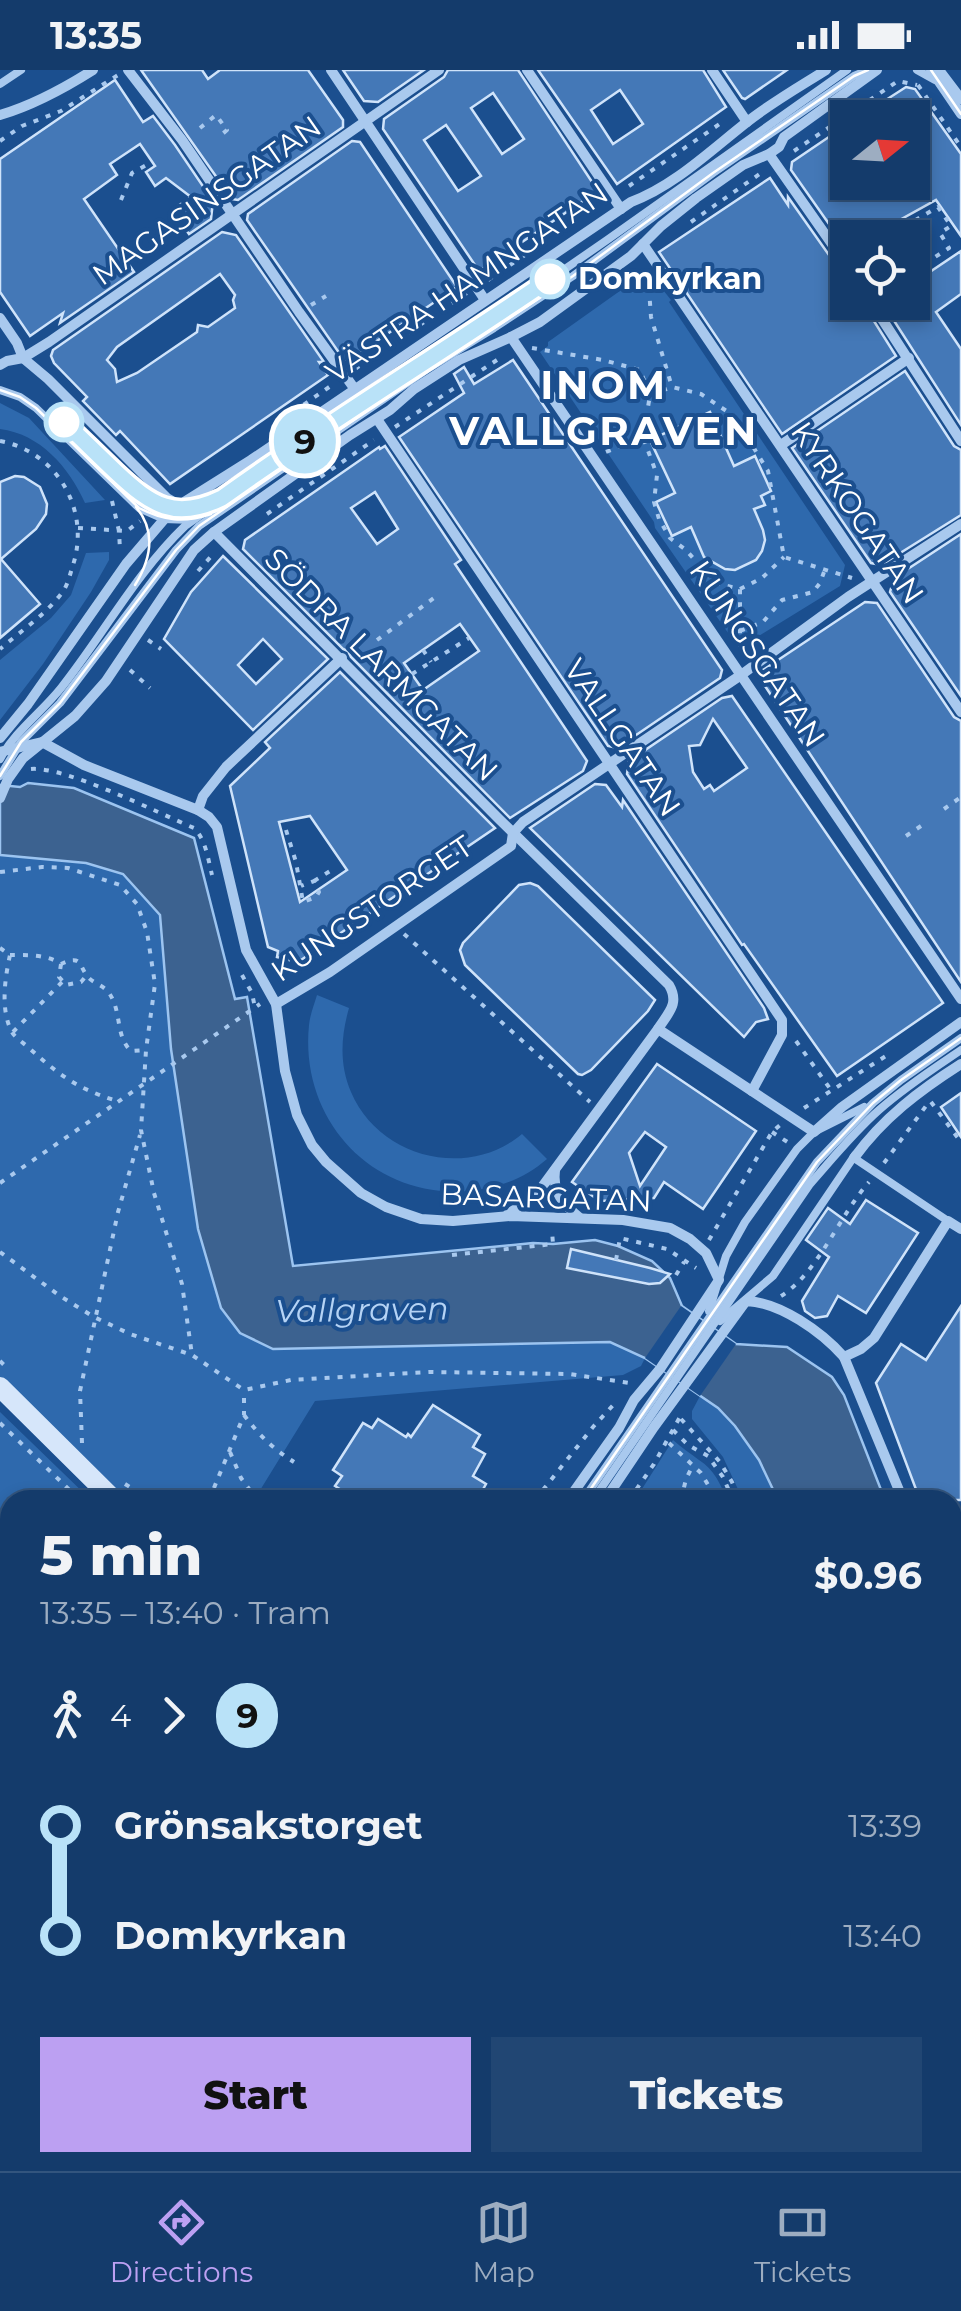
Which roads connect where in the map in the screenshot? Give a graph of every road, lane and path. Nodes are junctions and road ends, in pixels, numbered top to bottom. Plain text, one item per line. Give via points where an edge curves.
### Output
1 (21, 70) edge
2 (92, 70) edge
3 (127, 70) edge
4 (331, 70) edge
5 (439, 70) edge
6 (527, 70) edge
7 (712, 70) edge
8 (826, 70) edge
9 (848, 70) edge
10 (868, 70) edge
11 (877, 70) edge
12 (917, 70) edge
13 (937, 70) edge
14 (0, 84) edge
15 (944, 90) junction
16 (961, 100) edge
17 (740, 110) junction
18 (961, 114) edge
19 (0, 115) edge
20 (364, 120) junction
21 (748, 122) junction
22 (200, 128) dead end
23 (220, 136) dead end
24 (0, 141) edge
25 (961, 147) edge
26 (773, 158) junction
27 (152, 162) dead end
28 (614, 196) junction
29 (121, 200) dead end
30 (621, 209) junction
31 (234, 214) junction
32 (916, 220) edge
33 (681, 229) dead end
34 (830, 242) edge
35 (646, 247) junction
36 (930, 260) edge
37 (476, 287) junction
38 (485, 300) junction
39 (0, 318) edge
40 (884, 320) edge
41 (514, 342) junction
42 (23, 358) junction
43 (909, 358) junction
44 (0, 365) edge
45 (345, 376) junction
46 (672, 387) junction
47 (354, 388) junction
48 (0, 390) edge
49 (650, 395) junction
50 (728, 402) dead end
51 (719, 406) junction
52 (376, 419) junction
53 (386, 432) junction
54 (643, 437) junction
55 (0, 441) edge
56 (961, 441) edge
57 (781, 445) junction
58 (606, 452) dead end
59 (781, 466) dead end
60 (766, 472) junction
61 (110, 496) dead end
62 (228, 504) junction
63 (179, 505) junction
64 (164, 519) junction
65 (192, 520) junction
66 (256, 520) dead end
67 (961, 524) edge
68 (78, 528) junction
69 (119, 531) junction
70 (127, 531) dead end
71 (214, 532) junction
72 (224, 543) junction
73 (784, 557) junction
74 (119, 558) dead end
75 (825, 570) junction
76 (196, 575) dead end
77 (844, 576) dead end
78 (873, 582) junction
79 (740, 589) junction
80 (438, 595) dead end
81 (740, 631) junction
82 (469, 638) dead end
83 (148, 640) dead end
84 (377, 640) dead end
85 (740, 645) dead end
86 (0, 649) edge
87 (160, 650) dead end
88 (423, 650) dead end
89 (342, 658) junction
90 (431, 662) junction
91 (126, 667) dead end
92 (412, 674) dead end
93 (741, 675) junction
94 (150, 688) dead end
95 (961, 712) edge
96 (0, 738) edge
97 (42, 742) junction
98 (17, 748) junction
99 (57, 750) junction
100 (1, 754) edge
101 (609, 765) junction
102 (40, 768) junction
103 (22, 772) dead end
104 (4, 778) edge
105 (961, 797) edge
106 (0, 798) edge
107 (944, 809) dead end
108 (198, 810) junction
109 (924, 824) dead end
110 (286, 830) dead end
111 (513, 832) junction
112 (906, 836) dead end
113 (335, 868) dead end
114 (0, 872) edge
115 (314, 881) junction
116 (214, 884) dead end
117 (301, 886) junction
118 (396, 926) junction
119 (326, 942) dead end
120 (0, 948) edge
121 (333, 953) dead end
122 (10, 956) junction
123 (235, 961) dead end
124 (61, 964) junction
125 (86, 976) junction
126 (62, 982) junction
127 (961, 999) edge
128 (276, 1004) junction
129 (782, 1020) junction
130 (961, 1022) edge
131 (658, 1030) junction
132 (12, 1033) junction
133 (961, 1038) edge
134 (146, 1050) junction
135 (961, 1050) edge
136 (961, 1064) edge
137 (144, 1086) junction
138 (752, 1091) junction
139 (116, 1101) junction
140 (842, 1107) junction
141 (875, 1107) junction
142 (599, 1110) junction
143 (141, 1130) junction
144 (814, 1132) junction
145 (961, 1142) edge
146 (836, 1146) junction
147 (854, 1158) junction
148 (555, 1169) junction
149 (876, 1174) junction
150 (0, 1182) edge
151 (502, 1216) junction
152 (580, 1218) junction
153 (948, 1221) junction
154 (961, 1228) edge
155 (552, 1235) dead end
156 (0, 1252) edge
157 (452, 1255) dead end
158 (616, 1260) dead end
159 (685, 1260) junction
160 (676, 1275) dead end
161 (703, 1275) dead end
162 (719, 1280) junction
163 (746, 1300) junction
164 (768, 1303) junction
165 (94, 1317) junction
166 (709, 1325) junction
167 (192, 1355) junction
168 (844, 1357) junction
169 (673, 1377) junction
170 (633, 1383) dead end
171 (0, 1387) edge
172 (244, 1390) junction
173 (620, 1398) dead end
174 (244, 1415) junction
175 (0, 1423) edge
176 (651, 1424) junction
177 (674, 1431) junction
178 (668, 1442) junction
179 (82, 1443) dead end
180 (230, 1452) junction
181 (294, 1462) dead end
182 (693, 1465) junction
183 (69, 1490) edge
184 (104, 1490) edge
185 (213, 1490) edge
186 (250, 1490) edge
187 (544, 1490) edge
188 (575, 1490) edge
189 (590, 1490) edge
190 (601, 1490) edge
191 (611, 1490) edge
192 (636, 1490) edge
193 (684, 1490) edge
194 (712, 1490) edge
195 (731, 1490) edge
196 (734, 1490) edge
197 (899, 1490) edge

1 - 14 lane
2 - 19 street
3 - 24 path
3 - 31 street
4 - 20 street
5 - 20 street, MAGASINSGATAN
6 - 28 street
7 - 17 street
8 - 21 street, VÄSTRA HAMNGATAN
9 - 65 lane
10 - 62 lane
11 - 26 street, VÄSTRA HAMNGATAN via 784,138
12 - 15 lane
13 - 15 street
13 - 16 street
15 - 18 street
17 - 21 street
17 - 28 path
20 - 31 street, MAGASINSGATAN
20 - 37 street
21 - 30 street, VÄSTRA HAMNGATAN
22 - 23 path via 216,115 227,130
25 - 26 path via 918,85 898,81
26 - 33 path
26 - 34 street
26 - 35 street, VÄSTRA HAMNGATAN via 743,165 661,226
27 - 29 path via 132,173
28 - 30 street
30 - 38 street, VÄSTRA HAMNGATAN
31 - 42 street, MAGASINSGATAN
31 - 45 street
32 - 36 path via 938,207 950,226 940,233 949,248
35 - 41 street, VÄSTRA HAMNGATAN
35 - 46 path via 651,317
35 - 57 street, KYRKOGATAN
37 - 38 street
37 - 45 path
38 - 47 street, VÄSTRA HAMNGATAN
39 - 42 street
40 - 43 street
41 - 49 path via 640,370
41 - 52 street, VÄSTRA HAMNGATAN via 459,360
41 - 53 path
41 - 93 street, KUNGSGATAN
42 - 44 street, MAGASINSGATAN
42 - 63 street
43 - 56 street
43 - 57 street
45 - 47 street
46 - 49 path
46 - 51 path
47 - 63 street, VÄSTRA HAMNGATAN
48 - 64 lane via 28,402 139,508
49 - 54 path
50 - 51 path
51 - 60 path via 734,416
52 - 53 street, VALLGATAN
52 - 71 street, VÄSTRA HAMNGATAN
53 - 66 path
53 - 101 street, VALLGATAN
54 - 58 path
54 - 79 path via 657,475 656,520 715,583
55 - 68 path via 33,453 57,474
57 - 78 street, KYRKOGATAN
59 - 60 path
60 - 73 path
61 - 69 path
62 - 65 lane
62 - 98 lane via 176,550 68,693
63 - 64 street, VÄSTRA HAMNGATAN
64 - 65 lane
64 - 96 street, VÄSTRA HAMNGATAN
65 - 100 lane
67 - 78 street
68 - 69 path
68 - 86 path via 65,588
69 - 70 path
69 - 74 path
71 - 72 street, SÖDRA LARMGATAN
71 - 97 street, VÄSTRA HAMNGATAN via 194,550 106,680
72 - 76 path
72 - 89 street, SÖDRA LARMGATAN
73 - 75 path
73 - 79 path
75 - 77 path
75 - 81 path via 812,592 782,600 763,622
78 - 93 street
78 - 95 street, KYRKOGATAN
79 - 81 path
80 - 84 path
81 - 85 path
82 - 90 path
83 - 87 path
88 - 90 path
89 - 108 street via 226,766
89 - 111 street, SÖDRA LARMGATAN
90 - 92 path
91 - 94 path
93 - 101 street
93 - 127 street, KUNGSGATAN
97 - 98 street
97 - 99 street
97 - 104 street, VÄSTRA HAMNGATAN
98 - 100 street
98 - 104 lane
99 - 102 path
99 - 108 street
101 - 111 street
101 - 129 street, VALLGATAN
102 - 103 path
102 - 116 path via 194,828
104 - 106 street, VÄSTRA HAMNGATAN
105 - 107 path
108 - 128 street, BASARGATAN via 216,827 246,950
109 - 112 path
110 - 117 path
111 - 118 street, KUNGSTORGET via 510,846
111 - 131 street, KUNGSTORGET via 669,985 675,1002
113 - 115 path
114 - 134 path via 68,868 120,885 136,904 155,984
115 - 117 path
115 - 117 path via 319,892 305,904
118 - 128 street, KUNGSTORGET
118 - 142 path
119 - 121 path
120 - 122 path
122 - 124 path
122 - 132 path via 4,982
123 - 137 path via 254,1008
124 - 125 path via 77,961
124 - 126 path
125 - 126 path via 75,985
125 - 134 path via 107,990 118,1009 123,1043 132,1051
126 - 132 path
128 - 151 street, BASARGATAN via 297,1114 326,1162 361,1192 421,1219
129 - 138 street via 782,1035
129 - 140 path
130 - 140 street
131 - 138 street
131 - 142 street, KUNGSTORGET
132 - 139 path via 60,1074
133 - 141 lane via 900,1080
134 - 137 path
135 - 141 lane
136 - 147 street via 903,1104
137 - 139 path
137 - 143 path
138 - 144 street
139 - 150 path
140 - 144 street
141 - 144 lane
141 - 146 lane
141 - 147 lane
142 - 148 street, KUNGSTORGET
143 - 165 path
143 - 167 path via 182,1284
144 - 162 lane via 745,1222
145 - 149 path via 930,1101
146 - 166 lane
146 - 166 lane via 810,1170
147 - 149 lane
147 - 163 lane via 773,1276
148 - 151 street, KUNGSTORGET via 530,1198
148 - 152 street via 556,1192
149 - 153 lane
149 - 164 path via 798,1284
151 - 152 street, BASARGATAN
152 - 162 street, BASARGATAN via 670,1228 706,1253
153 - 154 street
153 - 168 street via 874,1338
155 - 157 path via 553,1244
156 - 165 path
158 - 159 path via 620,1238
159 - 160 path
159 - 161 path
162 - 166 street
163 - 164 street
163 - 166 street
164 - 168 street
165 - 167 path
165 - 179 path via 80,1390
166 - 169 street
166 - 169 street
167 - 172 path
168 - 197 street
169 - 176 street
169 - 188 street via 629,1408
169 - 189 lane
170 - 172 path via 570,1374 428,1372 291,1380
171 - 184 main road
172 - 174 path
173 - 187 path
174 - 180 path
174 - 181 path
175 - 183 path
176 - 190 lane
176 - 191 street
177 - 178 path
177 - 195 path via 708,1456
177 - 196 path via 681,1420 706,1444
178 - 182 path
178 - 192 path
180 - 185 path
180 - 186 path
182 - 193 path
182 - 194 path

